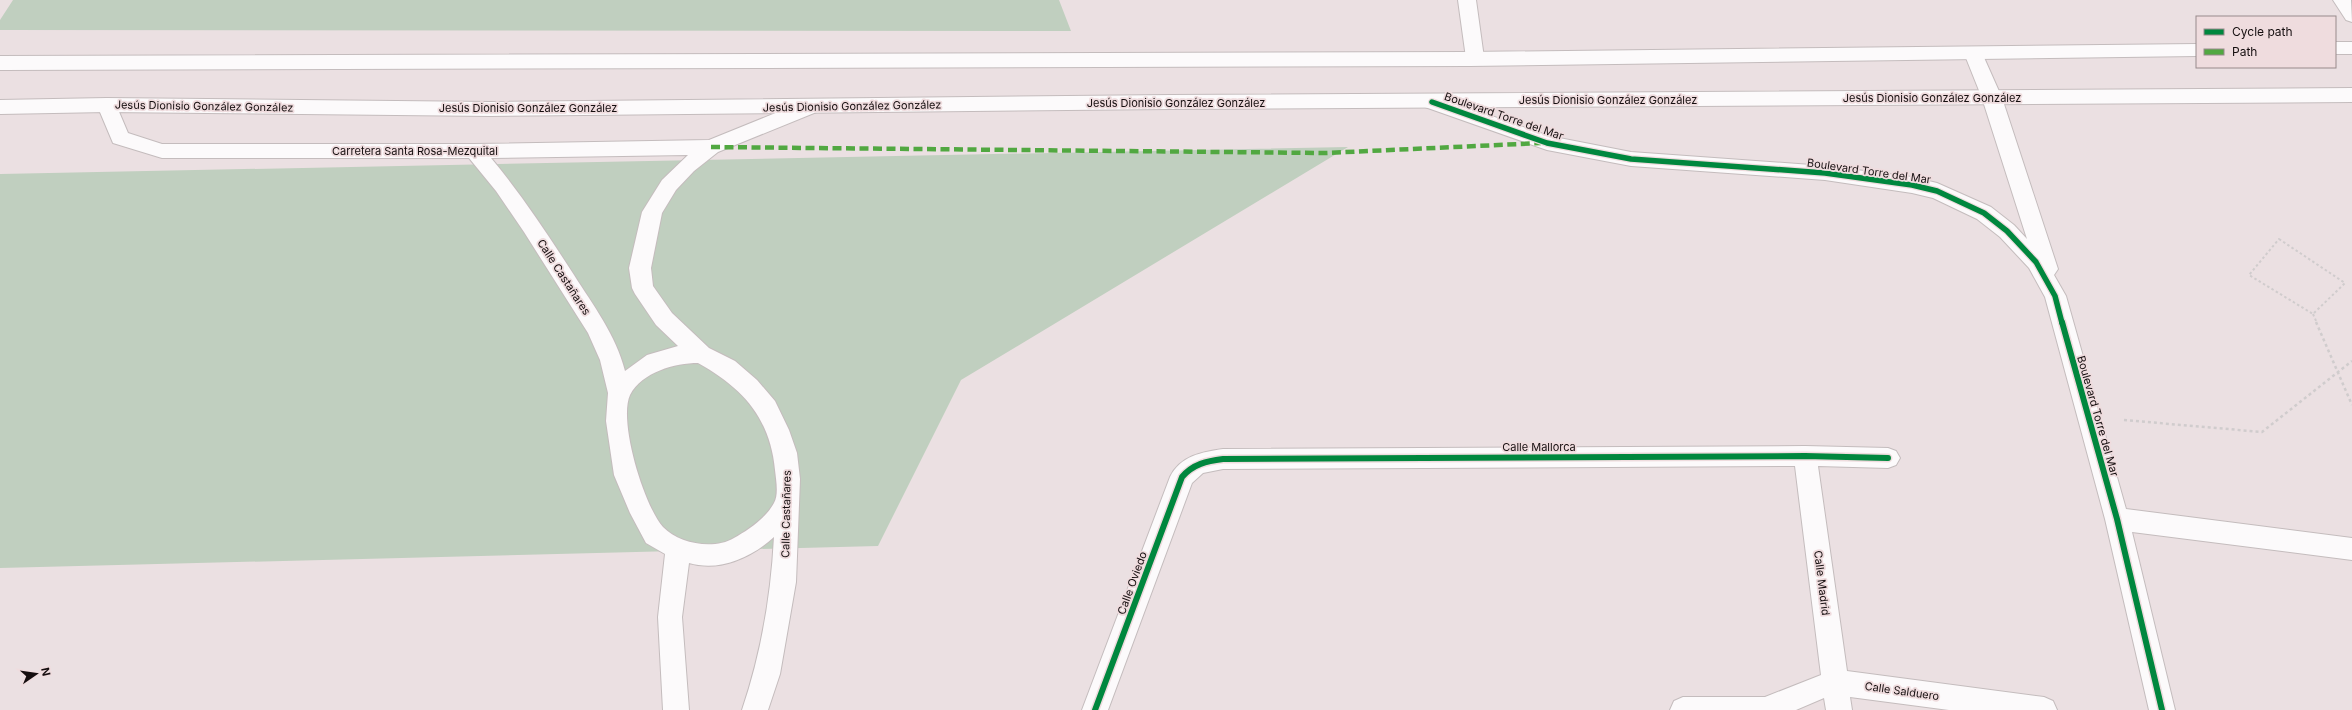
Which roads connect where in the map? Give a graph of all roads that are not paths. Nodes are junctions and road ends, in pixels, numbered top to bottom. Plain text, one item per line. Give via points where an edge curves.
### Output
1 (1467, 0) edge
2 (2342, 0) edge
3 (2352, 16) edge
4 (2336, 48) edge
5 (2352, 48) edge
6 (2196, 50) edge
7 (1973, 52) junction
8 (1475, 58) junction
9 (0, 63) edge
10 (2352, 95) edge
11 (1992, 98) junction
12 (1432, 102) junction
13 (107, 106) junction
14 (812, 106) junction
15 (0, 107) edge
16 (711, 147) junction
17 (474, 151) junction
18 (2055, 296) junction
19 (701, 354) junction
20 (619, 393) junction
21 (1805, 456) junction
22 (1888, 458) dead end
23 (1192, 467) joint
24 (787, 506) junction
25 (2117, 519) junction
26 (678, 549) junction
27 (2352, 549) edge
28 (1834, 682) junction
29 (676, 710) edge
30 (754, 710) edge
31 (1095, 710) edge
32 (1683, 710) edge
33 (1765, 710) edge
34 (1839, 710) edge
35 (2044, 710) edge
36 (2162, 710) edge

1 - 8 lane
2 - 3 lane
4 - 5 street
6 - 7 street
7 - 8 street
7 - 11 street, Boulevard Torre del Mar
8 - 9 street
10 - 11 street, Jesús Dionisio González González
11 - 12 street, Jesús Dionisio González González
11 - 18 street, Boulevard Torre del Mar
12 - 14 street, Jesús Dionisio González González
12 - 18 street, Boulevard Torre del Mar via 1547,143 1631,159 1825,173 1937,191 1984,213 2007,231 2036,262
13 - 14 street, Jesús Dionisio González González via 482,109
13 - 15 street, Jesús Dionisio González González
13 - 17 street, Carretera Santa Rosa-Mezquital via 120,138 162,151
14 - 16 street, Calle Castañares
16 - 17 street, Carretera Santa Rosa-Mezquital
16 - 19 street, Calle Castañares via 687,166 669,185 652,212 640,268 643,288 664,319
17 - 20 street, Calle Castañares via 531,226 597,330 611,360
18 - 25 street, Boulevard Torre del Mar
19 - 20 street via 672,355 657,360 642,368
19 - 24 street, Calle Castañares via 727,368 749,387 767,408 778,430 785,453 788,479
20 - 26 street, Calle Castañares via 620,448 626,476 638,506 655,535
21 - 22 street, Calle Mallorca
21 - 23 street, Calle Mallorca via 1223,459 1205,461
21 - 28 street, Calle Madrid
23 - 31 street, Calle Oviedo via 1182,477
24 - 26 street, Calle Castañares via 775,521 746,545 726,552 703,555
24 - 30 street, Calle Castañares via 784,582 767,674
25 - 27 street
25 - 36 street, Boulevard Torre del Mar
26 - 29 street via 670,617
28 - 33 street, Calle Salduero
28 - 34 street, Calle Madrid
28 - 35 street, Calle Salduero
32 - 33 street, Calle Salduero

